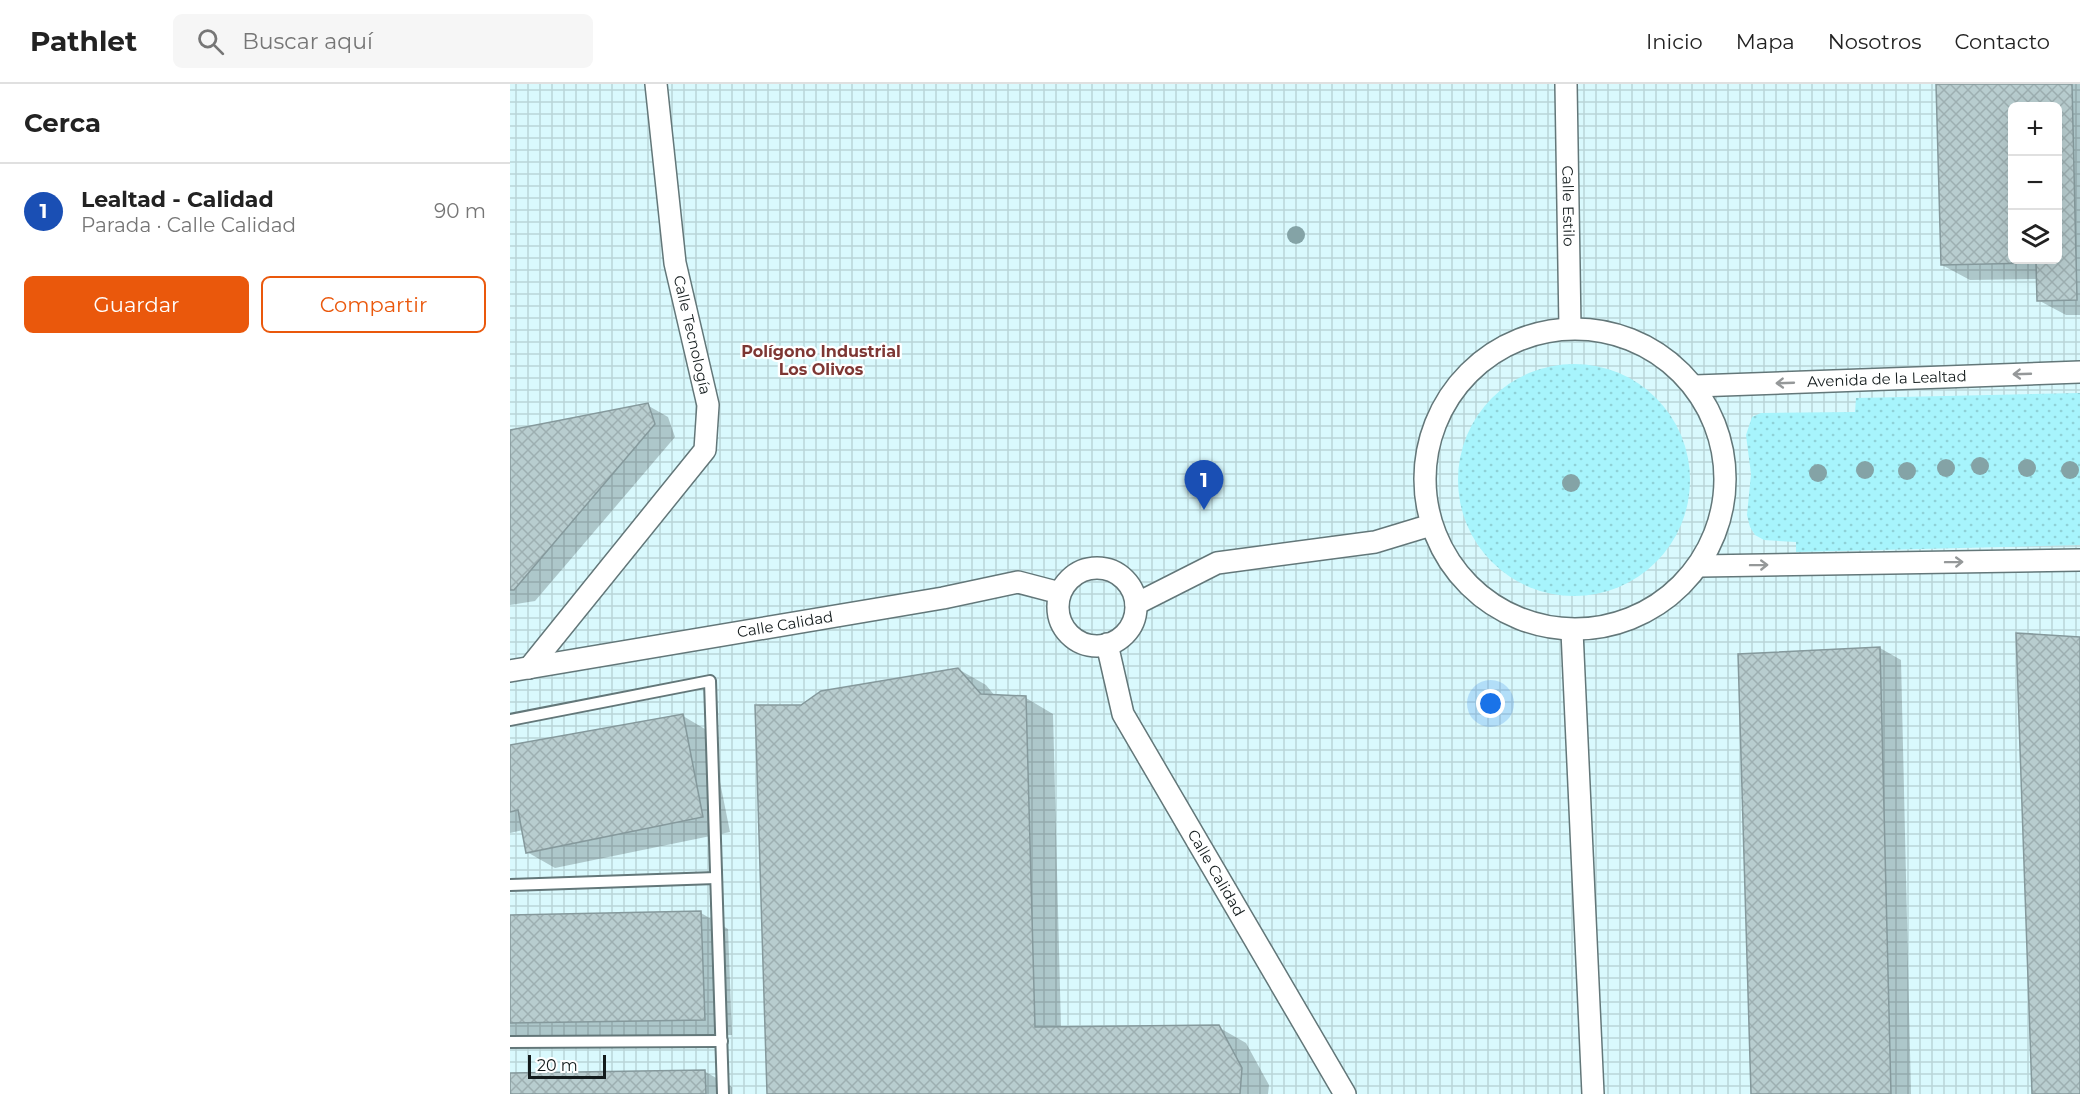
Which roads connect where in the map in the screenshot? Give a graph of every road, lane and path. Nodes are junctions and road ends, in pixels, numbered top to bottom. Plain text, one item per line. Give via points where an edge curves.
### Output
1 (656, 84) edge
2 (1566, 84) edge
3 (1570, 328) junction
4 (2080, 372) edge
5 (1695, 386) junction
6 (1431, 525) junction
7 (2080, 560) edge
8 (1700, 566) junction
9 (1060, 593) junction
10 (1136, 604) junction
11 (1572, 631) junction
12 (1107, 644) junction
13 (519, 670) edge
14 (510, 720) edge
15 (716, 878) junction
16 (510, 885) edge
17 (722, 1041) junction
18 (510, 1042) edge
19 (723, 1094) edge
20 (1345, 1094) edge
21 (1593, 1094) edge

1 - 13 street, Calle Tecnología via 675,263 708,405 705,450
2 - 3 street, Calle Estilo
3 - 5 street via 1618,334 1660,354
3 - 6 street via 1525,337 1504,348 1484,359 1451,392 1431,434 1423,479
4 -> 5 street, Avenida de la Lealtad
5 - 8 street via 1718,428 1727,475 1721,523
6 - 10 street via 1375,542 1217,563
6 - 11 street via 1452,567 1485,601 1526,622
8 -> 7 street
8 - 11 street via 1665,601 1621,624
9 - 10 street via 1077,573 1102,568 1125,580
9 - 12 street via 1060,621 1068,633 1093,646
9 - 13 street, Calle Calidad via 1018,582
10 - 12 street via 1129,629
11 - 21 street
12 - 20 street, Calle Calidad via 1124,714
14 - 15 lane via 710,681
15 - 16 lane
15 - 17 lane
17 - 18 lane
17 - 19 lane

